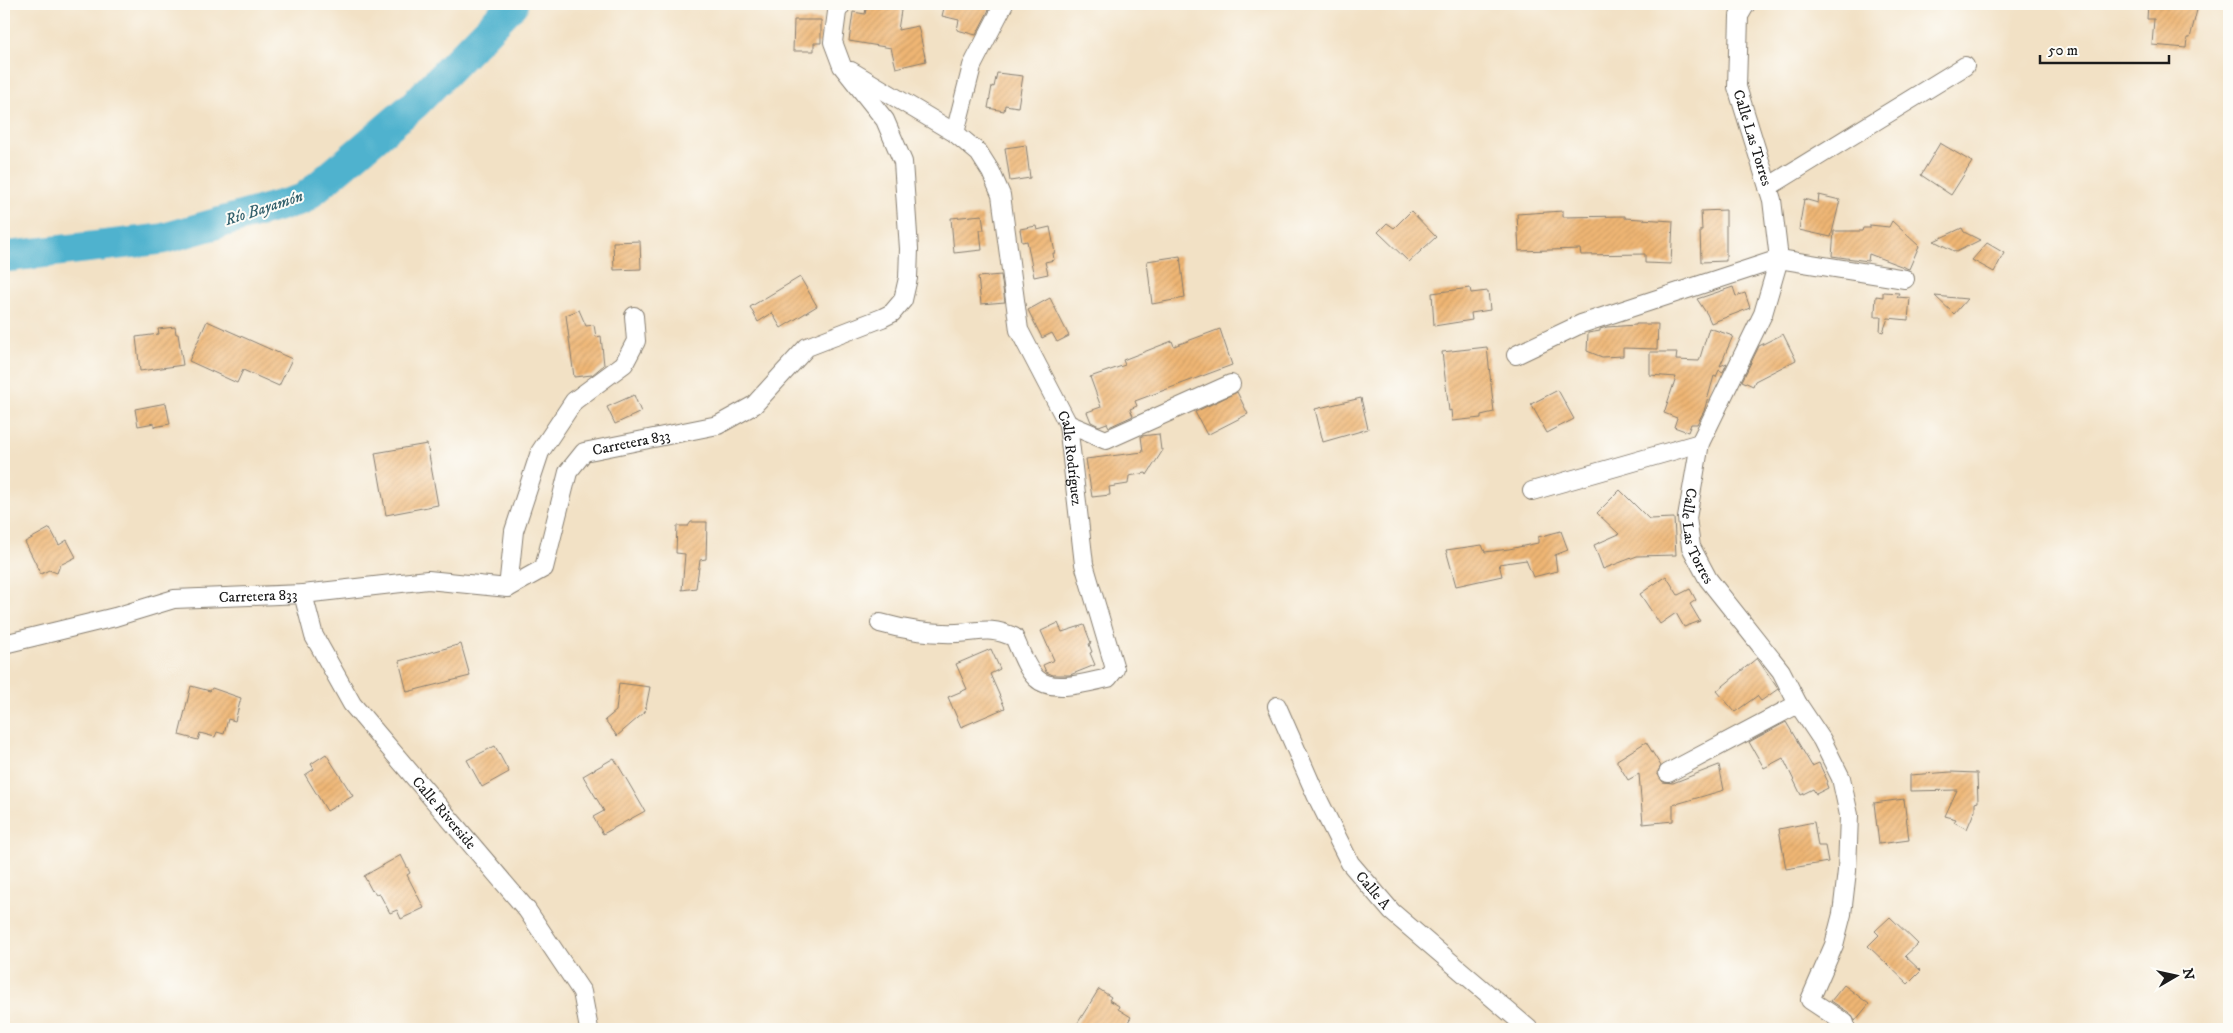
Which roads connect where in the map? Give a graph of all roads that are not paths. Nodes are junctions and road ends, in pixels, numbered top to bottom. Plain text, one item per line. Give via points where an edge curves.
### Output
1 (842, 4) edge
2 (1004, 4) edge
3 (1746, 4) edge
4 (842, 66) junction
5 (1965, 66) dead end
6 (955, 132) junction
7 (1768, 187) junction
8 (1778, 259) junction
9 (1905, 279) dead end
10 (634, 316) dead end
11 (1516, 355) dead end
12 (1231, 384) dead end
13 (1068, 424) junction
14 (1700, 443) junction
15 (1532, 491) dead end
16 (508, 588) junction
17 (303, 594) junction
18 (880, 622) dead end
19 (4, 644) edge
20 (1798, 704) junction
21 (1277, 706) dead end
22 (1668, 773) dead end
23 (1845, 1023) dead end
24 (588, 1029) edge
25 (1529, 1029) edge

1 - 4 street, Carretera 833 via 837,12 833,42
2 - 6 street via 972,66
3 - 7 street, Calle Las Torres via 1739,16 1736,87
4 - 6 street, Calle Rodríguez
4 - 16 street, Carretera 833 via 885,120 903,162 909,249 904,300 887,316 807,347 754,405 718,425 584,452 568,472 544,568
5 - 7 street
6 - 13 street, Calle Rodríguez via 979,153 1001,195 1019,330
7 - 8 street, Calle Las Torres
8 - 9 street
8 - 11 street via 1581,324
8 - 14 street, Calle Las Torres via 1763,314
10 - 16 street via 636,341 624,364 574,401 540,452 514,531
12 - 13 street via 1106,440
13 - 18 street, Calle Rodríguez via 1084,564 1115,669 1108,678 1068,687 1051,685 1037,680 1014,637 1002,632 928,632 901,629
14 - 15 street
14 - 20 street, Calle Las Torres via 1687,518 1691,546 1708,578 1781,671
16 - 17 street, Carretera 833 via 428,580
17 - 19 street, Carretera 833 via 174,599
17 - 24 street, Calle Riverside via 314,636 352,704 527,910 582,992
20 - 22 street
20 - 23 street, Calle Las Torres via 1822,740 1841,778 1849,815 1842,914 1834,945 1810,1000
21 - 25 street, Calle A via 1350,863 1392,912

